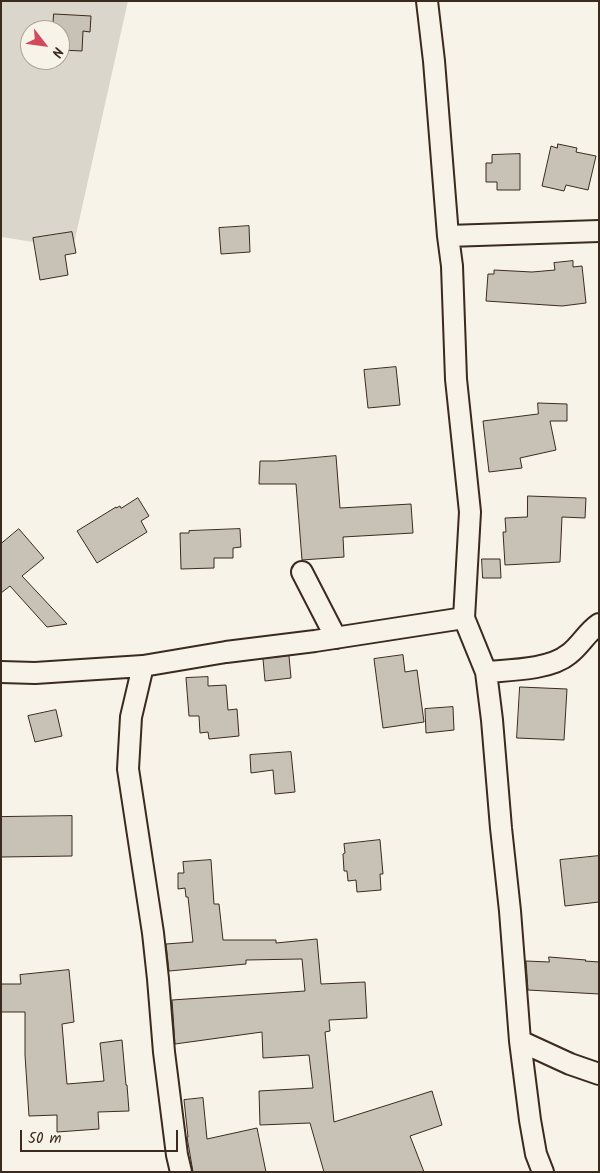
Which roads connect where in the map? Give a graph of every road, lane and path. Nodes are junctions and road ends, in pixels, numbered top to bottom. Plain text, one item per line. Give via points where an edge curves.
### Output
1 (427, 1) edge
2 (599, 231) edge
3 (448, 236) junction
4 (302, 572) dead end
5 (464, 618) junction
6 (599, 624) edge
7 (336, 638) junction
8 (143, 666) junction
9 (1, 672) edge
10 (486, 672) junction
11 (520, 1041) junction
12 (599, 1074) edge
13 (181, 1172) edge
14 (543, 1172) edge

1 - 3 street
2 - 3 street
3 - 5 street via 456,379 470,512
4 - 7 street
5 - 7 street
5 - 10 street
6 - 10 street via 567,656 550,664
7 - 8 street
8 - 9 street
8 - 13 street via 131,717 128,769 153,933 164,1052
10 - 11 street
11 - 12 street
11 - 14 street via 534,1145

